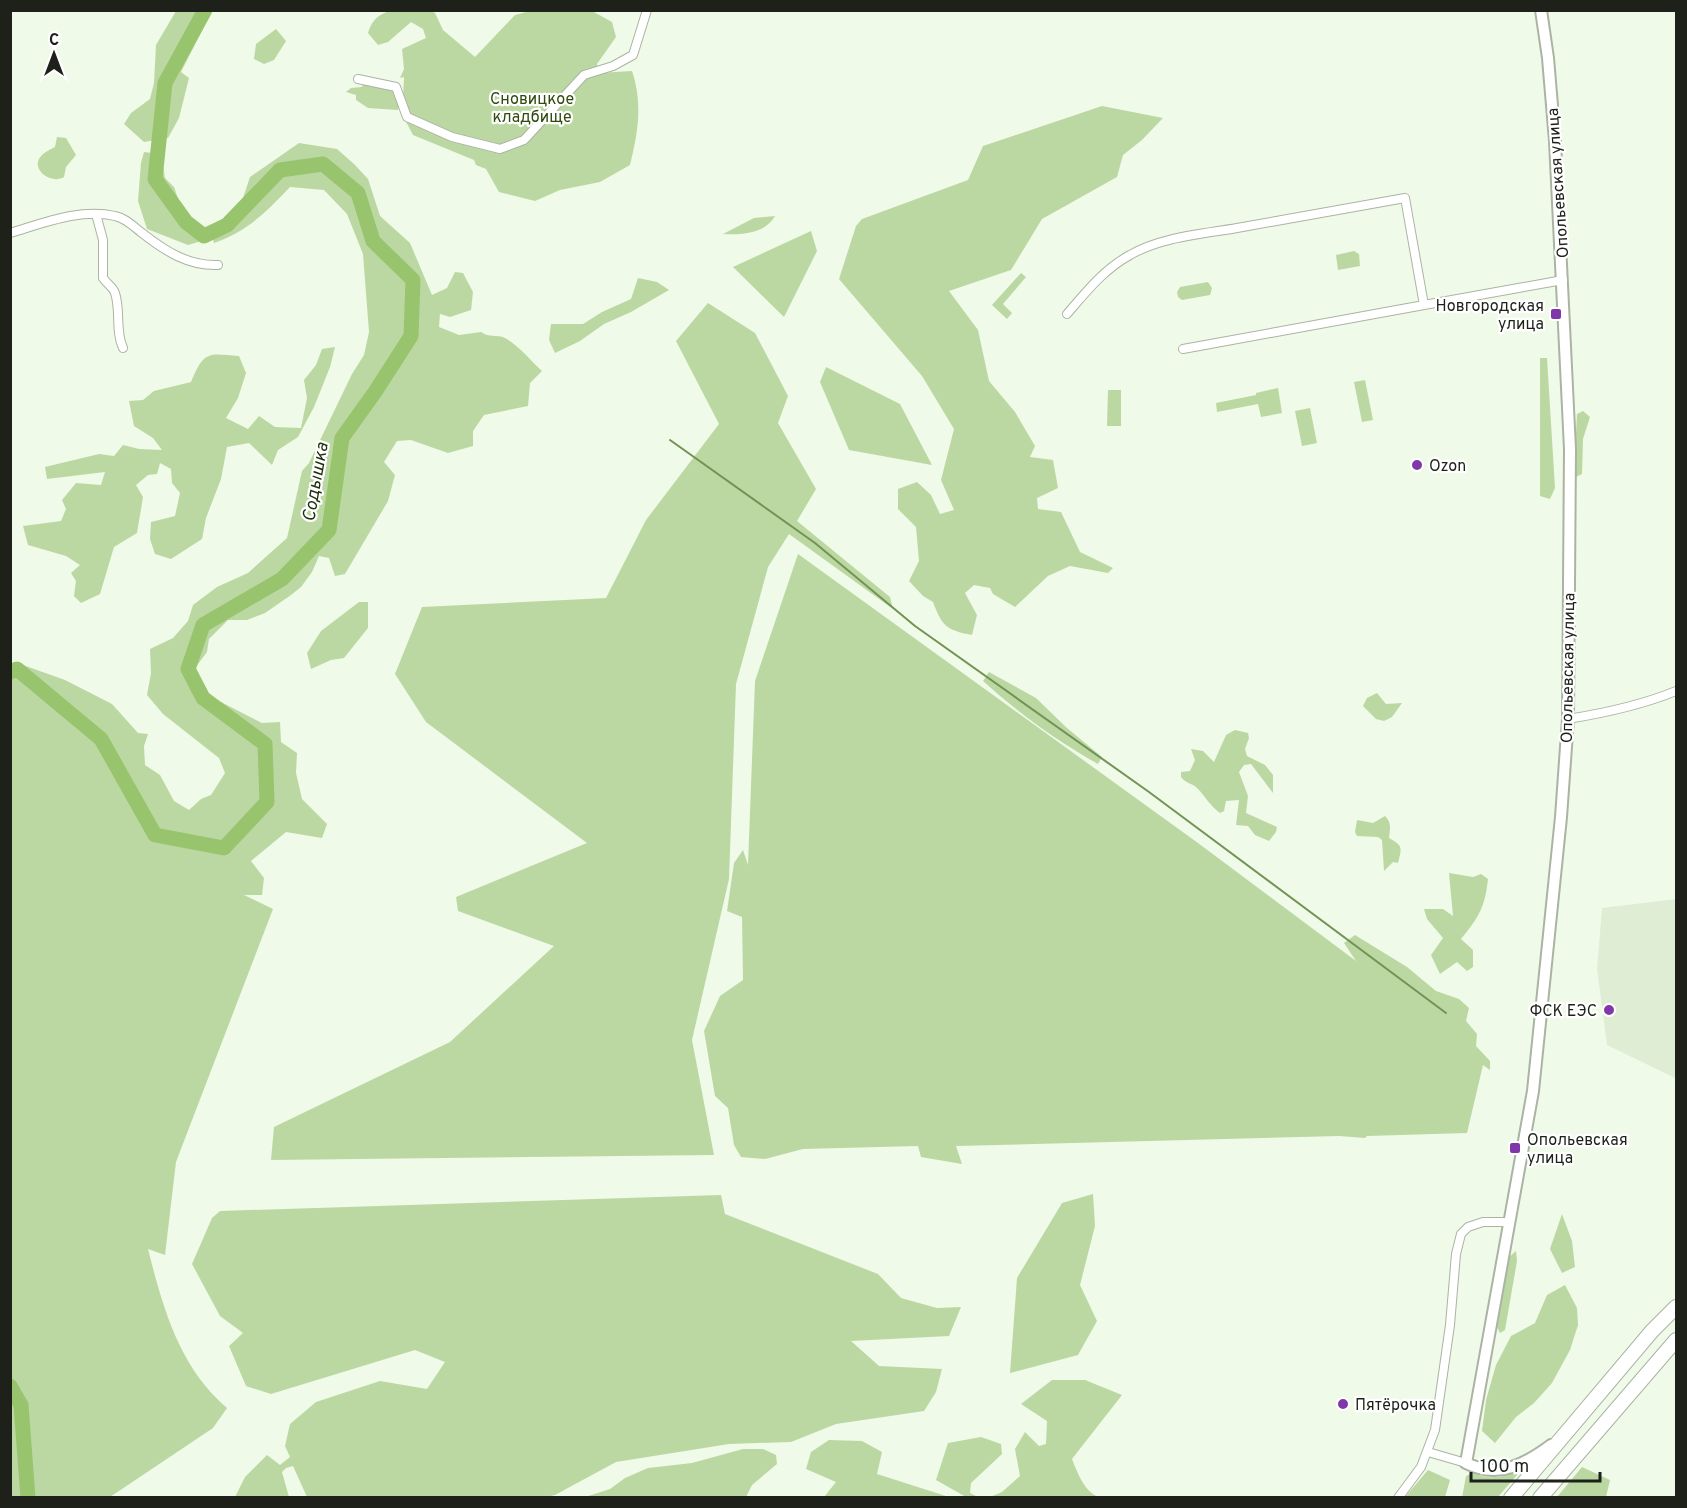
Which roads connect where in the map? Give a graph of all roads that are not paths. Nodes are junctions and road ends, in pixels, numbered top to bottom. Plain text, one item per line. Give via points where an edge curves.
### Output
1 (647, 10) edge
2 (1541, 10) edge
3 (358, 79) dead end
4 (96, 214) junction
5 (10, 233) edge
6 (218, 265) dead end
7 (1563, 280) junction
8 (1424, 305) junction
9 (1067, 315) dead end
10 (123, 348) dead end
11 (1183, 349) dead end
12 (1677, 691) edge
13 (1568, 719) junction
14 (1509, 1222) junction
15 (1677, 1306) edge
16 (1677, 1340) edge
17 (1560, 1438) junction
18 (1428, 1452) junction
19 (1466, 1463) junction
20 (1398, 1497) edge
21 (1511, 1497) edge
22 (1540, 1497) edge

1 - 3 street via 633,55 584,75 524,140 500,149 452,137 407,117 396,87
2 - 7 street, Опольевская улица via 1548,58
4 - 5 street via 84,212
4 - 6 street via 117,216 178,257
4 - 10 street via 103,240 103,278 116,296
7 - 8 street
7 - 13 street, Опольевская улица via 1570,449
8 - 9 street via 1405,198 1196,235 1147,248 1113,266
8 - 11 street
12 - 13 street via 1609,712
13 - 14 street, Опольевская улица via 1540,1037
14 - 18 street via 1483,1221 1461,1234 1435,1430
14 - 19 street, Опольевская улица
15 - 17 highway
16 - 22 highway
17 - 19 street via 1507,1470 1485,1470
17 - 21 highway
18 - 19 street
18 - 20 street

